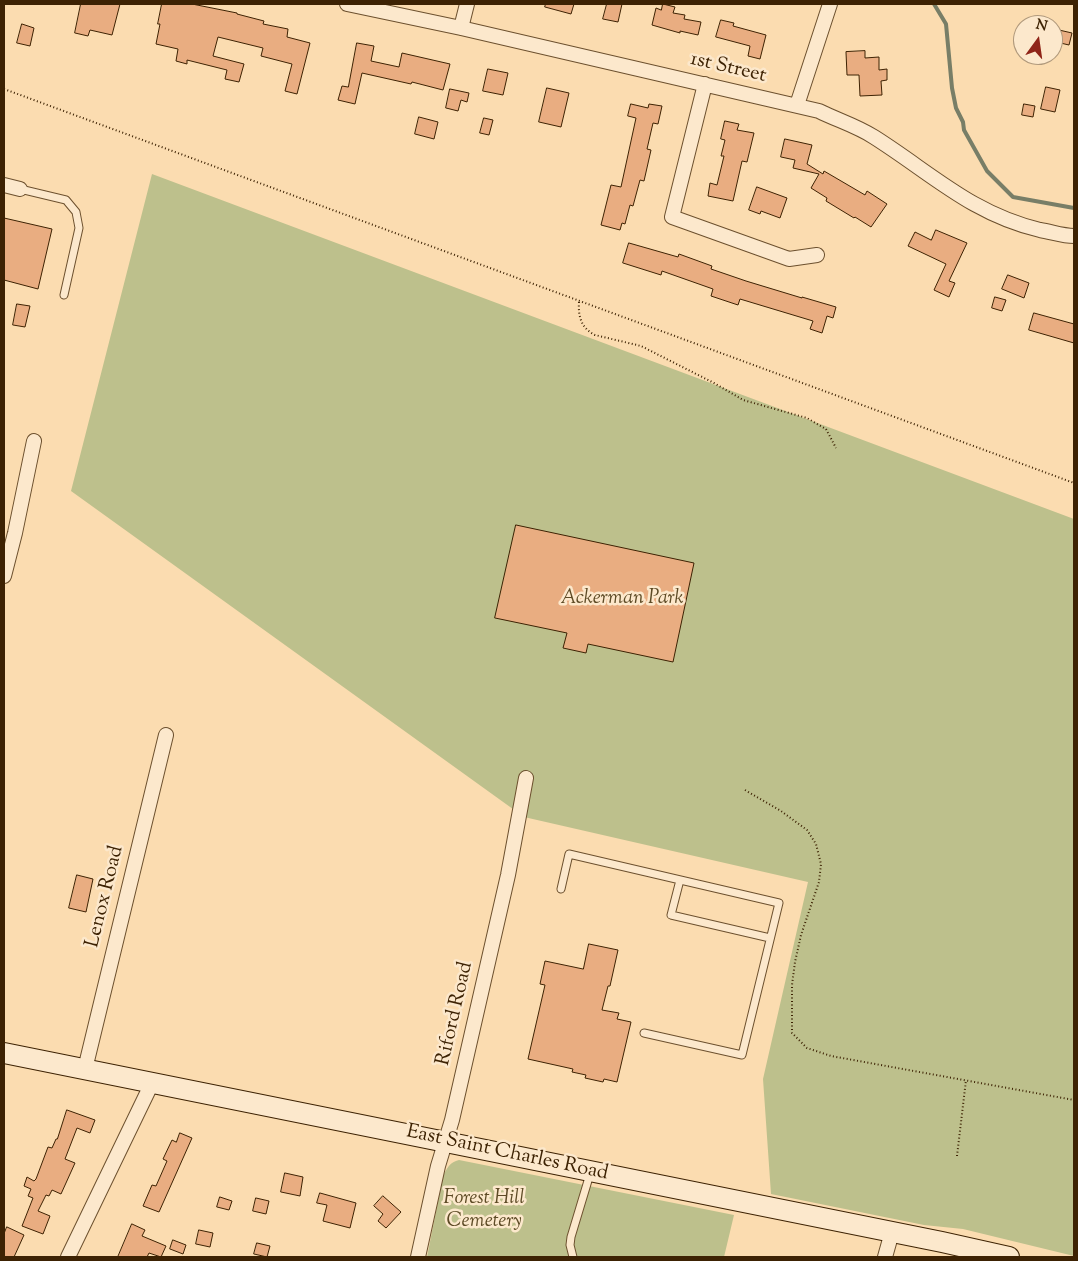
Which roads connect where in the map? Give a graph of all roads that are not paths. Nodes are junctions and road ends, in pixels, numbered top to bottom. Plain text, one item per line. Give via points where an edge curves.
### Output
1 (347, 4) edge
2 (467, 4) edge
3 (830, 4) edge
4 (461, 28) junction
5 (705, 84) junction
6 (797, 106) junction
7 (4, 185) edge
8 (20, 188) joint
9 (1074, 236) edge
10 (817, 255) dead end
11 (64, 295) dead end
12 (34, 441) dead end
13 (4, 576) edge
14 (166, 735) dead end
15 (526, 778) dead end
16 (680, 880) junction
17 (561, 889) dead end
18 (770, 938) junction
19 (644, 1033) dead end
20 (4, 1053) edge
21 (85, 1069) junction
22 (152, 1083) junction
23 (446, 1142) junction
24 (591, 1172) junction
25 (892, 1232) junction
26 (68, 1257) edge
27 (418, 1257) edge
28 (573, 1257) edge
29 (885, 1257) edge
30 (1009, 1257) edge

1 - 4 street, 1st Street
2 - 4 street
3 - 6 street
4 - 5 street, 1st Street
5 - 6 street, 1st Street
5 - 10 street via 672,217 789,259
6 - 9 street, 1st Street via 843,120 872,136 948,190 986,211 1028,227
7 - 8 street
8 - 11 lane via 66,200 76,212 79,228
12 - 13 street
14 - 21 street, Lenox Road
15 - 23 street, Riford Road via 506,885
16 - 17 lane via 569,854
16 - 18 lane via 671,915
16 - 18 lane via 779,902
18 - 19 lane via 742,1055
20 - 21 main road, East Saint Charles Road
21 - 22 main road, East Saint Charles Road
22 - 23 main road, East Saint Charles Road
22 - 26 street
23 - 24 main road, East Saint Charles Road
23 - 27 street, Riford Road
24 - 25 main road, East Saint Charles Road
24 - 28 lane via 571,1237
25 - 29 street
25 - 30 main road, East Saint Charles Road

